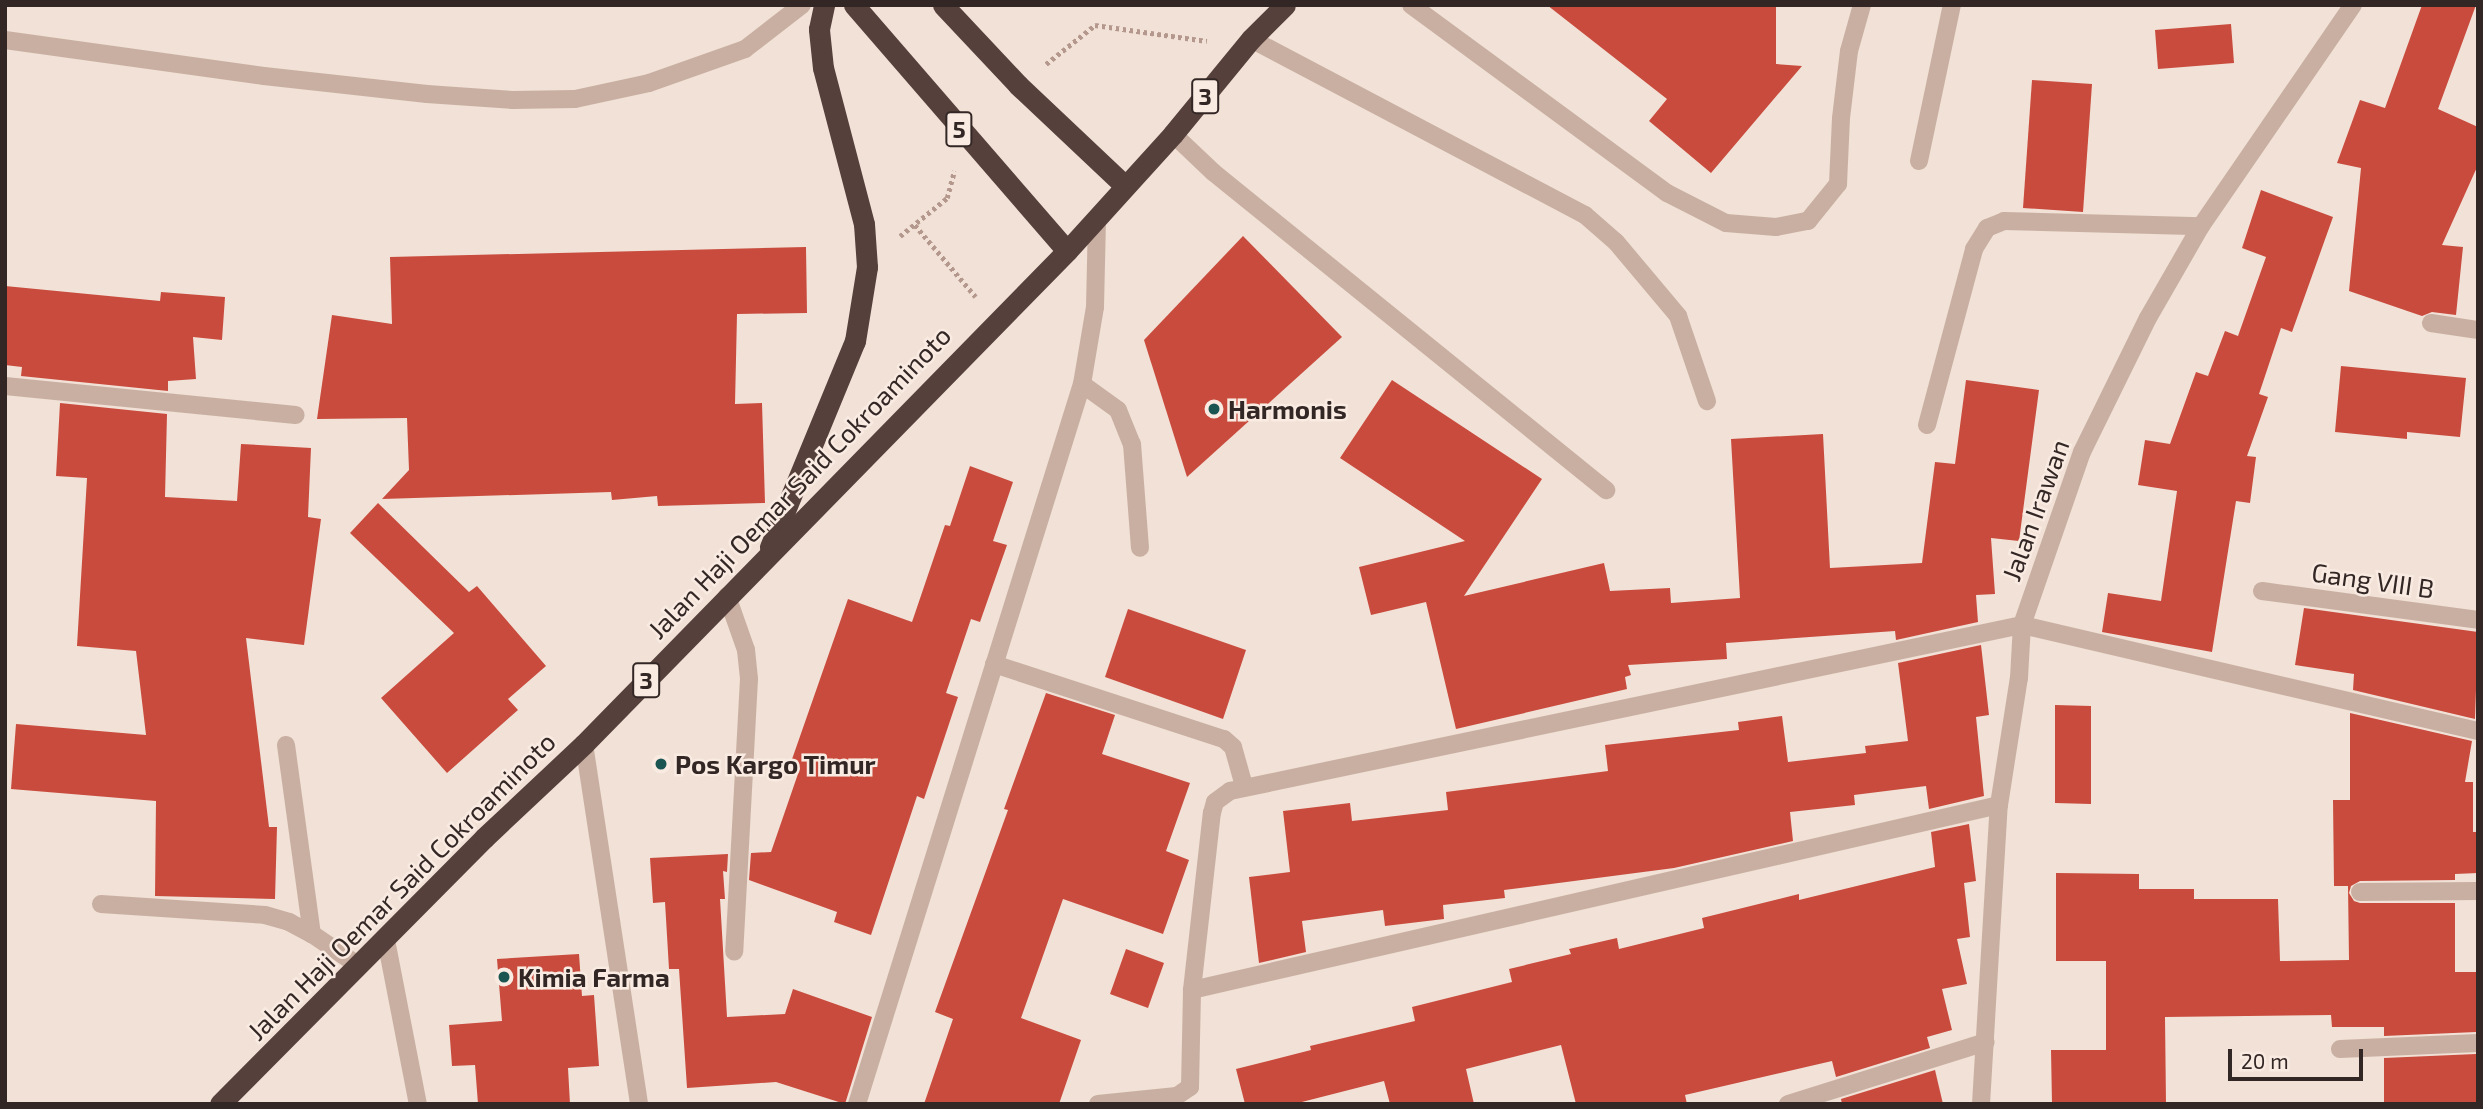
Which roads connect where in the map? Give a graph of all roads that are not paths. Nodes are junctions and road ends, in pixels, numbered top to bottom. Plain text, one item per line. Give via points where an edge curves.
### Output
1 (802, 5) edge
2 (824, 5) edge
3 (854, 5) edge
4 (943, 5) edge
5 (1284, 5) edge
6 (1411, 5) edge
7 (1862, 5) edge
8 (1952, 5) edge
9 (2353, 5) edge
10 (1251, 39) junction
11 (5, 40) edge
12 (1173, 134) junction
13 (1919, 161) dead end
14 (1125, 186) junction
15 (1097, 218) junction
16 (2201, 226) junction
17 (1067, 251) junction
18 (2431, 323) dead end
19 (2478, 330) edge
20 (1082, 384) junction
21 (5, 386) edge
22 (1707, 401) dead end
23 (296, 415) dead end
24 (1927, 425) dead end
25 (1606, 490) dead end
26 (1140, 548) dead end
27 (767, 555) junction
28 (2262, 591) dead end
29 (727, 596) junction
30 (2478, 620) edge
31 (2022, 625) junction
32 (994, 664) junction
33 (2478, 731) edge
34 (584, 744) junction
35 (286, 746) dead end
36 (1244, 786) junction
37 (1998, 805) junction
38 (2478, 891) edge
39 (2360, 892) dead end
40 (101, 904) dead end
41 (312, 933) junction
42 (386, 940) junction
43 (734, 952) dead end
44 (359, 966) junction
45 (1192, 990) junction
46 (1986, 1042) junction
47 (2478, 1043) edge
48 (2340, 1049) dead end
49 (220, 1104) edge
50 (418, 1104) edge
51 (639, 1104) edge
52 (857, 1104) edge
53 (1098, 1104) edge
54 (1788, 1104) edge
55 (1981, 1104) edge

1 - 11 street via 745,49 649,83 575,99 427,94
2 - 27 highway via 819,29 823,68 864,224 867,267 855,341
3 - 17 highway, 5
4 - 14 highway via 1018,85
5 - 10 highway, Jalan Haji Oemar Said Cokroaminoto / 3
6 - 7 street via 1667,193 1726,223 1776,227 1808,221 1838,184 1849,51
8 - 13 street
9 - 16 street, Jalan Irawan
10 - 12 highway, Jalan Haji Oemar Said Cokroaminoto / 3
10 - 22 street via 1585,215 1616,242 1678,316
12 - 14 highway, Jalan Haji Oemar Said Cokroaminoto / 3
12 - 25 street via 1213,172
14 - 15 highway, Jalan Haji Oemar Said Cokroaminoto / 3
15 - 17 highway, Jalan Haji Oemar Said Cokroaminoto / 3
15 - 20 street via 1095,307
16 - 24 street via 2004,221 1987,228 1974,249
16 - 31 street, Jalan Irawan via 2148,318 2082,452
17 - 27 highway, Jalan Haji Oemar Said Cokroaminoto / 3
18 - 19 street
20 - 26 street via 1118,410 1132,444
20 - 32 street
21 - 23 street
27 - 29 highway, Jalan Haji Oemar Said Cokroaminoto / 3
28 - 30 street, Gang VIII B
29 - 34 highway, Jalan Haji Oemar Said Cokroaminoto / 3
29 - 43 street via 746,650 749,680
31 - 33 street
31 - 36 street
31 - 37 street, Jalan Irawan via 2019,678
32 - 36 street via 1224,740 1233,747
32 - 52 street
34 - 42 highway, Jalan Haji Oemar Said Cokroaminoto / 3 via 484,838
34 - 51 street
35 - 41 street
36 - 45 street via 1220,795 1212,813
37 - 45 street
37 - 46 street, Jalan Irawan
38 - 39 street
40 - 41 street via 265,915
41 - 44 street
42 - 44 highway, Jalan Haji Oemar Said Cokroaminoto / 3
42 - 50 street
44 - 49 highway, Jalan Haji Oemar Said Cokroaminoto / 3
45 - 53 street via 1190,1087 1177,1096
46 - 54 street
46 - 55 street, Jalan Irawan
47 - 48 street

